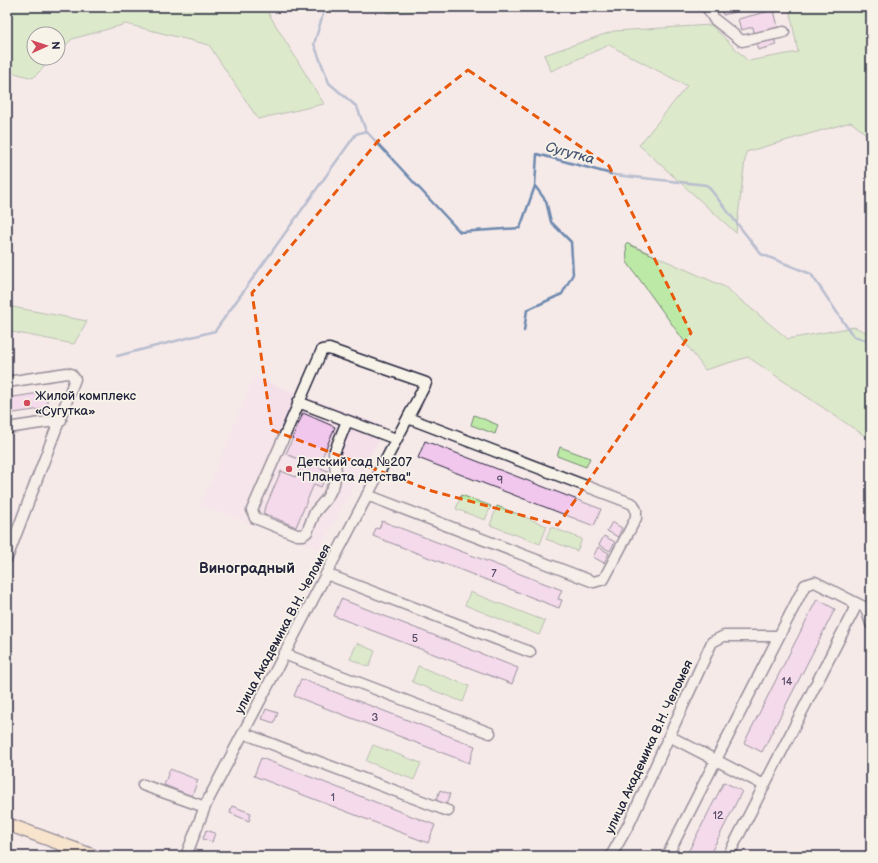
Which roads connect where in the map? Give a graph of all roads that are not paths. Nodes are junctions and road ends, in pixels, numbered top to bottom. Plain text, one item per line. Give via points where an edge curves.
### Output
1 (708, 7) edge
2 (784, 32) dead end
3 (7, 382) edge
4 (298, 402) junction
5 (408, 418) junction
6 (61, 420) junction
7 (348, 421) junction
8 (7, 428) edge
9 (396, 439) junction
10 (368, 496) junction
11 (7, 558) edge
12 (326, 574) junction
13 (850, 600) junction
14 (871, 624) edge
15 (779, 636) junction
16 (530, 652) dead end
17 (284, 654) junction
18 (243, 733) junction
19 (490, 733) dead end
20 (669, 736) junction
21 (716, 760) junction
22 (143, 785) dead end
23 (764, 785) junction
24 (205, 806) junction
25 (448, 811) dead end
26 (7, 824) edge
27 (7, 831) edge
28 (74, 856) edge
29 (94, 856) edge
30 (186, 856) edge
31 (611, 856) edge
32 (666, 856) edge
33 (728, 856) edge

1 - 2 street via 714,19 742,41
3 - 6 street via 71,374 75,384
4 - 5 street, улица Академика В.Н. Челомея via 320,352 326,348 426,383
4 - 7 street
4 - 7 street via 252,510 257,520 297,535 307,532 315,512 330,493 335,479 335,450
5 - 9 street, улица Академика В.Н. Челомея
5 - 10 street via 633,504 636,518 604,579 594,582
6 - 8 street
6 - 11 street
7 - 9 street
9 - 10 street, улица Академика В.Н. Челомея
10 - 12 street, улица Академика В.Н. Челомея
12 - 16 street
12 - 17 street, улица Академика В.Н. Челомея
13 - 14 street via 866,608
13 - 15 street via 818,583 808,583
13 - 23 street via 854,610
15 - 20 street, улица Академика В.Н. Челомея via 716,638
15 - 21 street
17 - 18 street, улица Академика В.Н. Челомея
17 - 19 street
18 - 24 street, улица Академика В.Н. Челомея
18 - 25 street
20 - 21 street
20 - 31 street, улица Академика В.Н. Челомея via 630,822
21 - 23 street
21 - 32 street
22 - 24 street
23 - 33 street
24 - 30 street, улица Академика В.Н. Челомея
26 - 29 main road
27 - 28 main road

